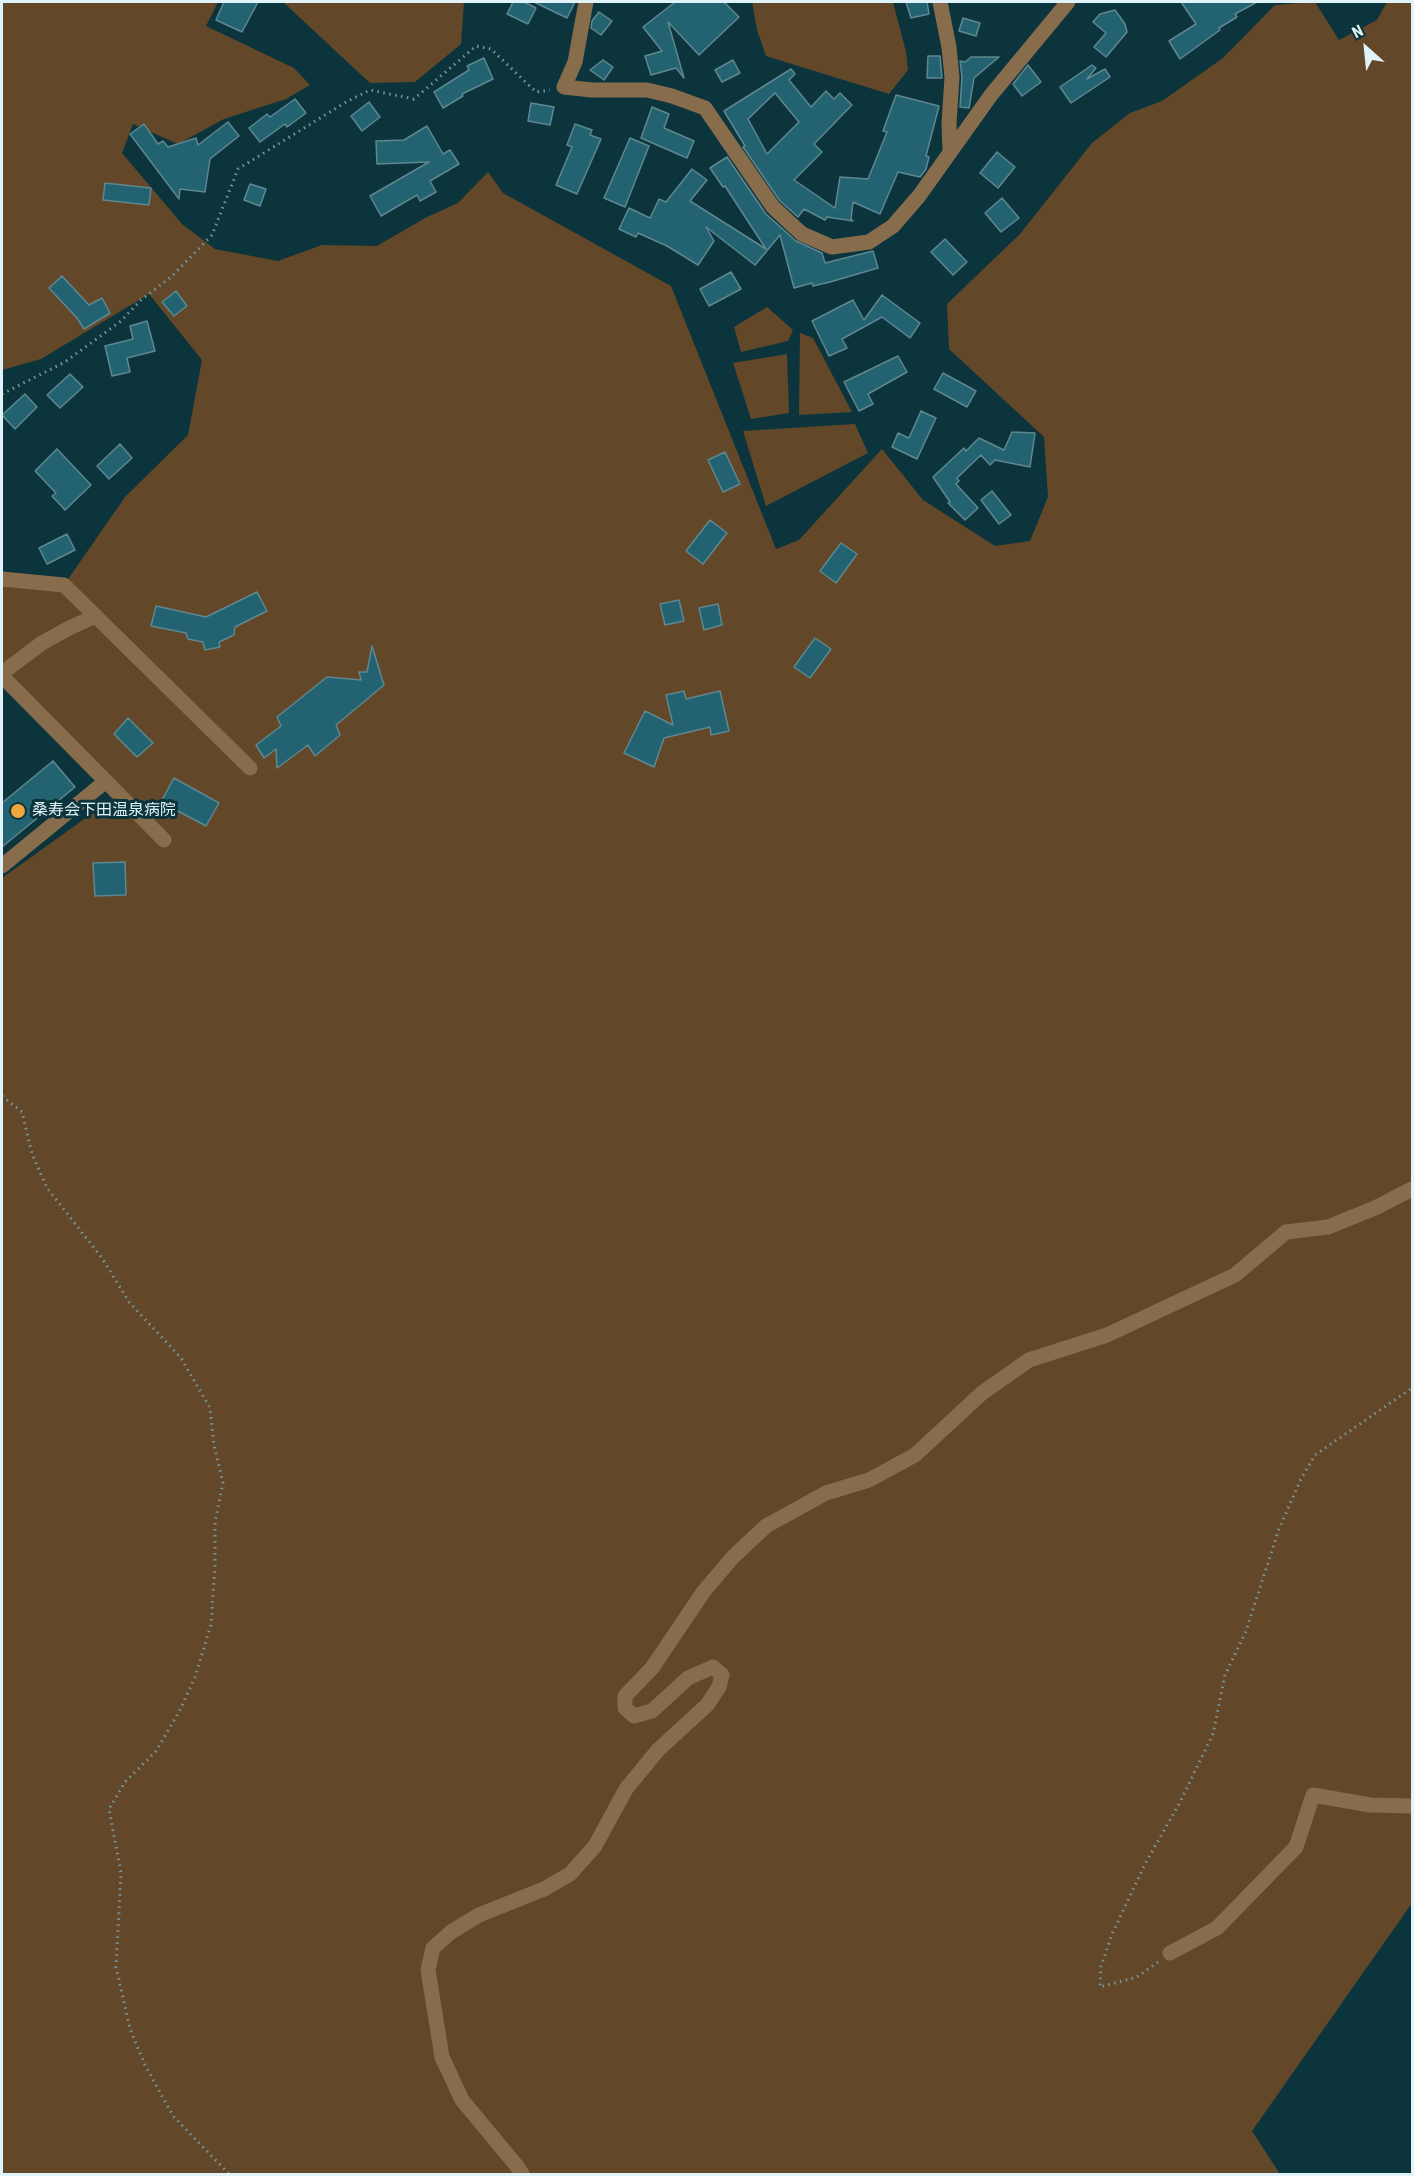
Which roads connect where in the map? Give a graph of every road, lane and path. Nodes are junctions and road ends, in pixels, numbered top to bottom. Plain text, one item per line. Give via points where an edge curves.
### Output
1 (586, 2) edge
2 (940, 2) edge
3 (1068, 2) edge
4 (564, 87) junction
5 (950, 150) junction
6 (2, 394) edge
7 (2, 579) edge
8 (96, 616) junction
9 (2, 675) edge
10 (250, 768) dead end
11 (106, 781) junction
12 (164, 840) dead end
13 (2, 866) edge
14 (2, 1096) edge
15 (1413, 1189) edge
16 (1413, 1388) edge
17 (1413, 1806) edge
18 (1170, 1953) joint
19 (229, 2175) edge
20 (522, 2175) edge

1 - 4 street via 575,62
2 - 5 street via 950,46
3 - 5 street
4 - 5 street via 647,90 705,108 773,207 802,234 832,247 869,242 893,226
4 - 6 path via 536,92 491,48 476,46 414,99 370,90 346,102 238,170 212,235 171,278 121,321 65,362
7 - 8 street via 64,585
8 - 9 street via 42,643
8 - 10 street
9 - 11 street
11 - 12 street
11 - 13 street
14 - 19 path via 22,1112 32,1154 46,1188 102,1258 129,1302 181,1358 210,1408 223,1483 215,1522 211,1625 179,1712 156,1751 125,1782 109,1809 121,1873 116,1967 130,2029 173,2116
15 - 20 street via 1328,1227 1286,1232 1235,1275 1107,1335 1029,1360 982,1393 915,1455 869,1480 826,1493 766,1526 734,1557 704,1591 652,1668 625,1696 625,1708 634,1716 652,1711 688,1678 712,1667 722,1675 707,1705 658,1750 626,1789 595,1846 570,1874 479,1915 433,1948 428,1970 442,2057 462,2100
16 - 18 path via 1315,1455 1301,1479 1225,1675 1213,1734 1113,1932 1101,1966 1100,1987 1137,1977
17 - 18 street via 1370,1805 1312,1795 1296,1846 1217,1928

